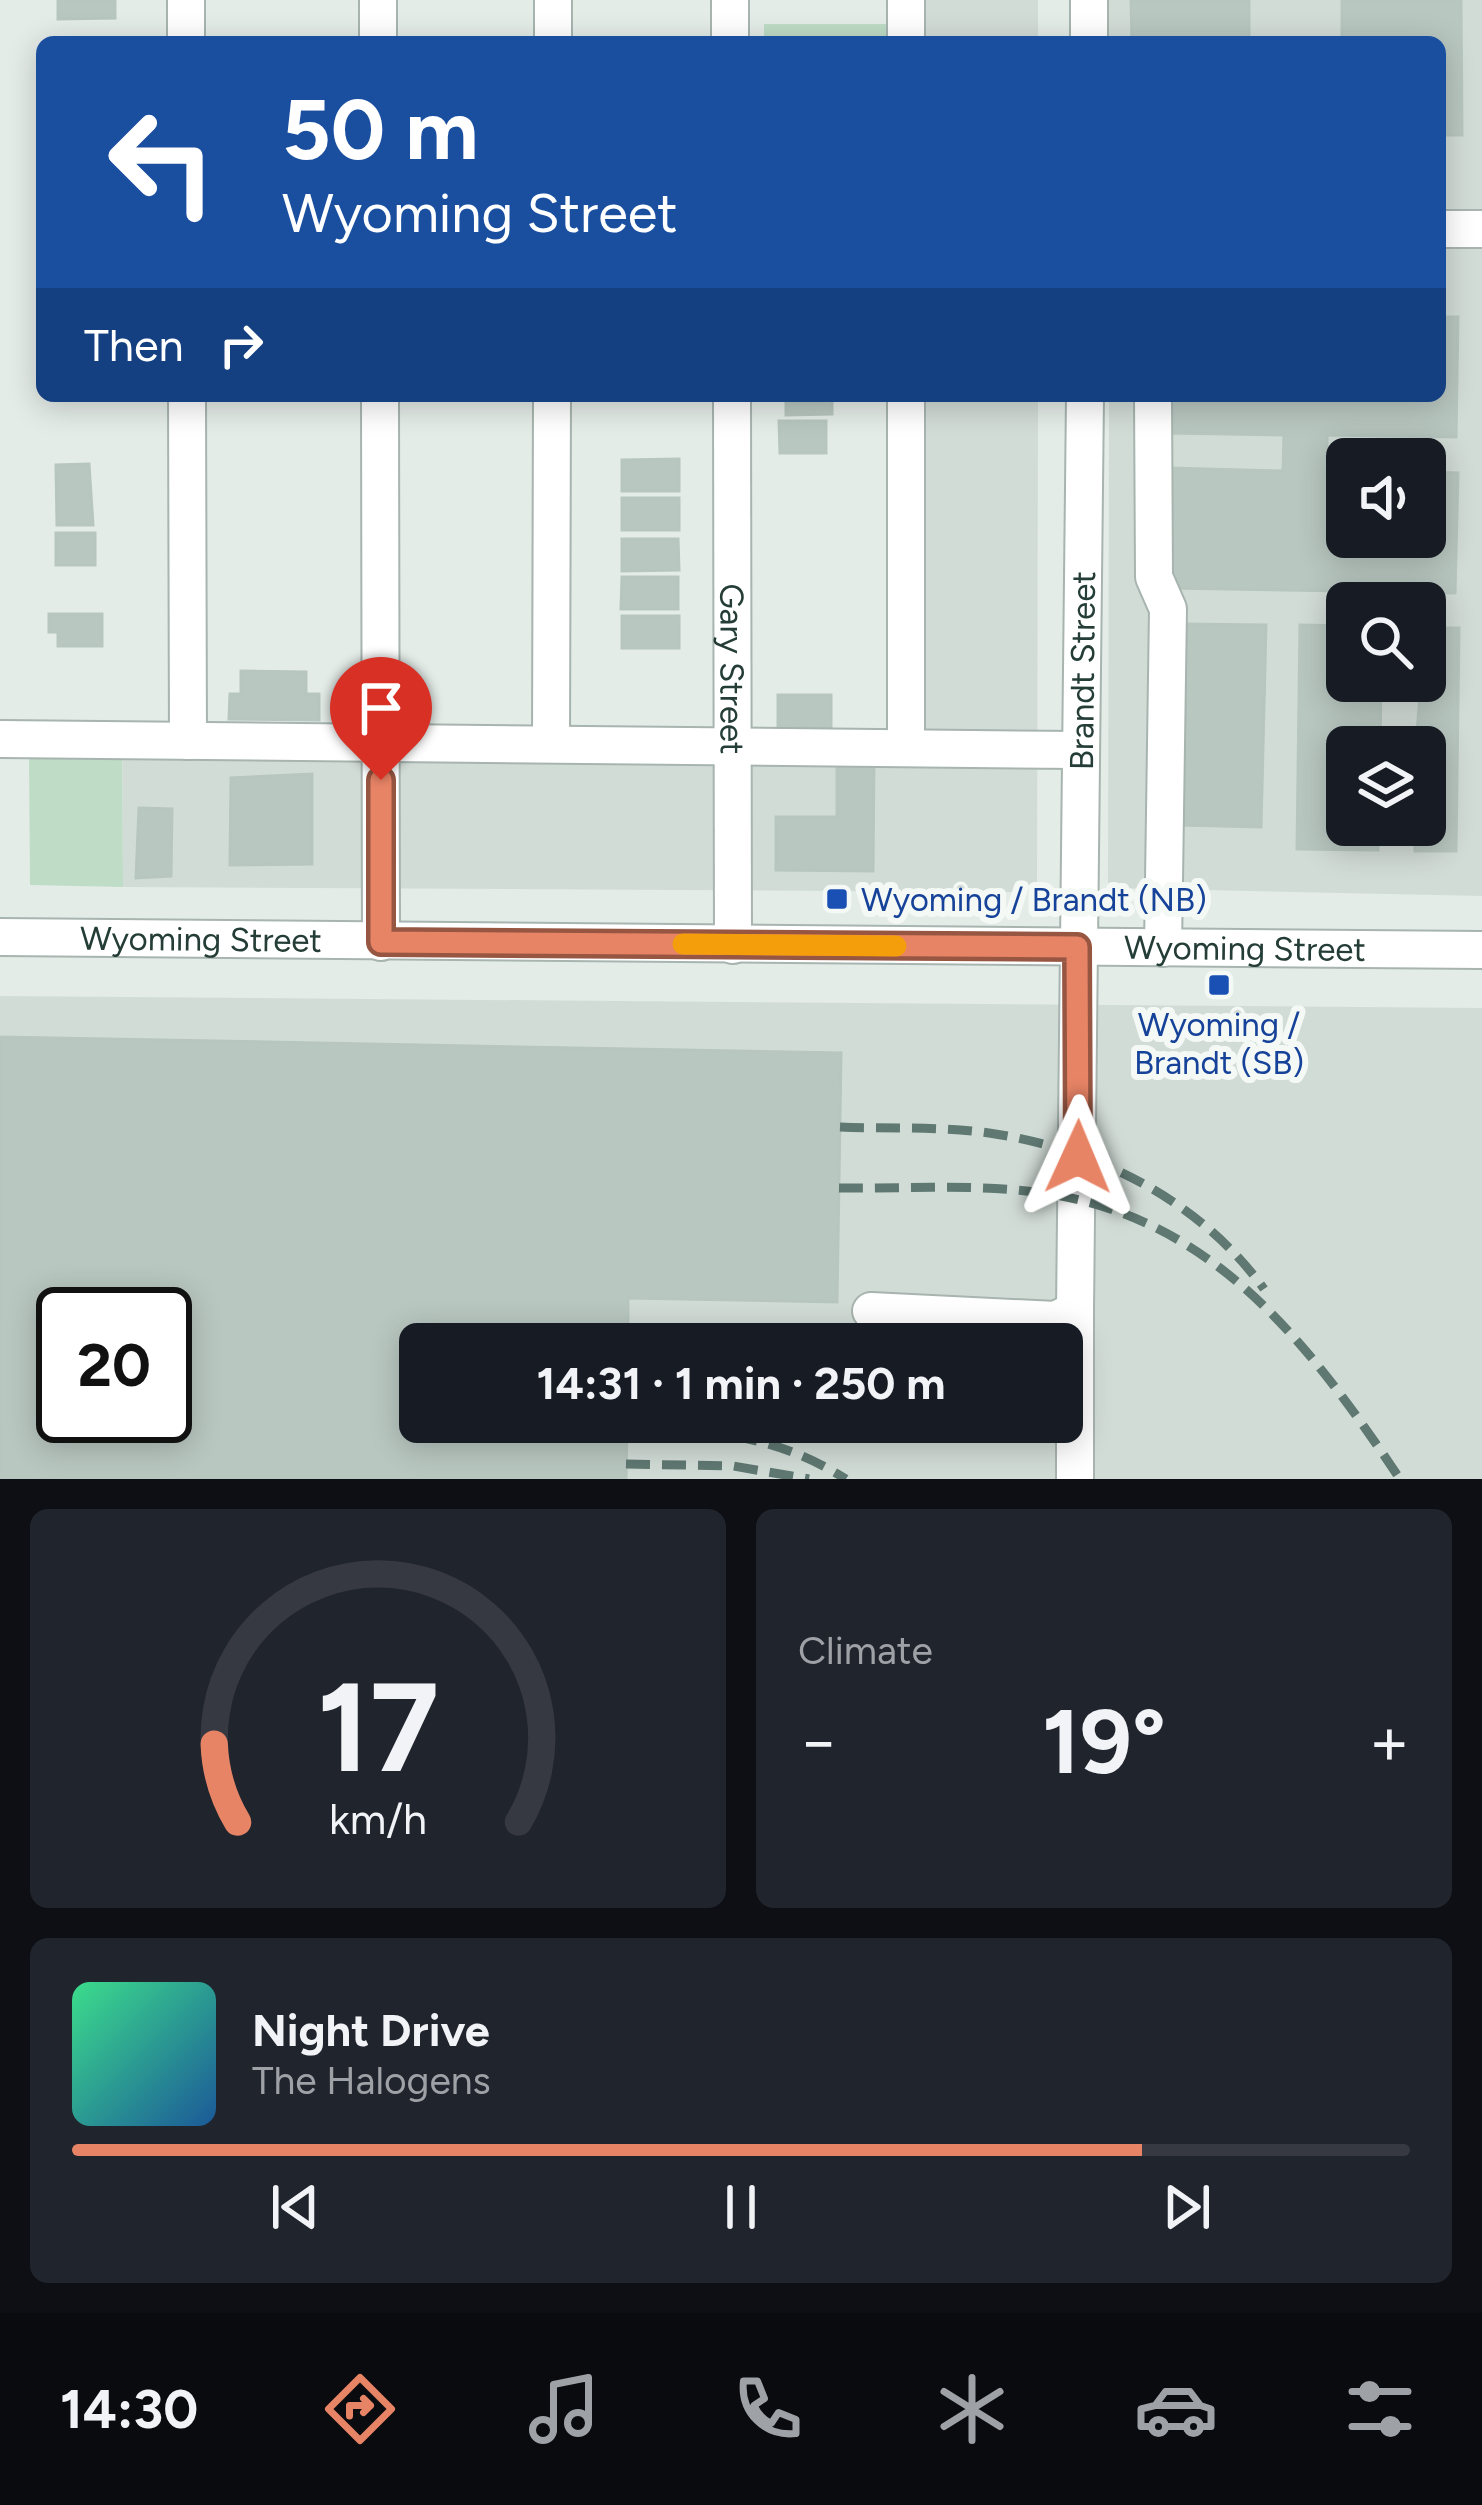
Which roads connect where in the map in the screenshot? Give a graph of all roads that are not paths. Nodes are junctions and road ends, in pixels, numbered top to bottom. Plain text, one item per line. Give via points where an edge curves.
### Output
1 (186, 0) edge
2 (378, 0) edge
3 (553, 0) edge
4 (730, 0) edge
5 (906, 0) edge
6 (1089, 0) edge
7 (186, 36) edge
8 (378, 36) edge
9 (553, 36) edge
10 (730, 36) edge
11 (906, 36) edge
12 (1089, 36) edge
13 (1446, 229) edge
14 (1482, 229) edge
15 (187, 402) edge
16 (380, 402) edge
17 (552, 402) edge
18 (732, 402) edge
19 (906, 402) edge
20 (1085, 402) edge
21 (1154, 402) edge
22 (0, 740) edge
23 (188, 742) junction
24 (381, 744) junction
25 (550, 744) junction
26 (733, 745) junction
27 (906, 747) junction
28 (1077, 750) junction
29 (0, 937) edge
30 (381, 942) junction
31 (733, 945) junction
32 (1077, 947) junction
33 (1163, 948) junction
34 (1482, 950) edge
35 (1075, 1310) junction
36 (871, 1311) dead end
37 (1075, 1479) edge

1 - 7 street
2 - 8 street
3 - 9 street
4 - 10 street
5 - 11 street
6 - 12 street
13 - 14 street
15 - 23 street
16 - 24 street
17 - 25 street
18 - 26 street, Gary Street
19 - 27 street
20 - 28 street, Brandt Street
21 - 33 street via 1154,577 1168,609
22 - 23 street
23 - 24 street
24 - 25 street
24 - 30 street
25 - 26 street
26 - 27 street
26 - 31 street, Gary Street
27 - 28 street
28 - 32 street, Brandt Street
29 - 30 street, Wyoming Street
30 - 31 street, Wyoming Street
31 - 32 street, Wyoming Street
32 - 33 street, Wyoming Street
32 - 35 street, Brandt Street
33 - 34 street, Wyoming Street
35 - 36 street via 1056,1320
35 - 37 street, Brandt Street

